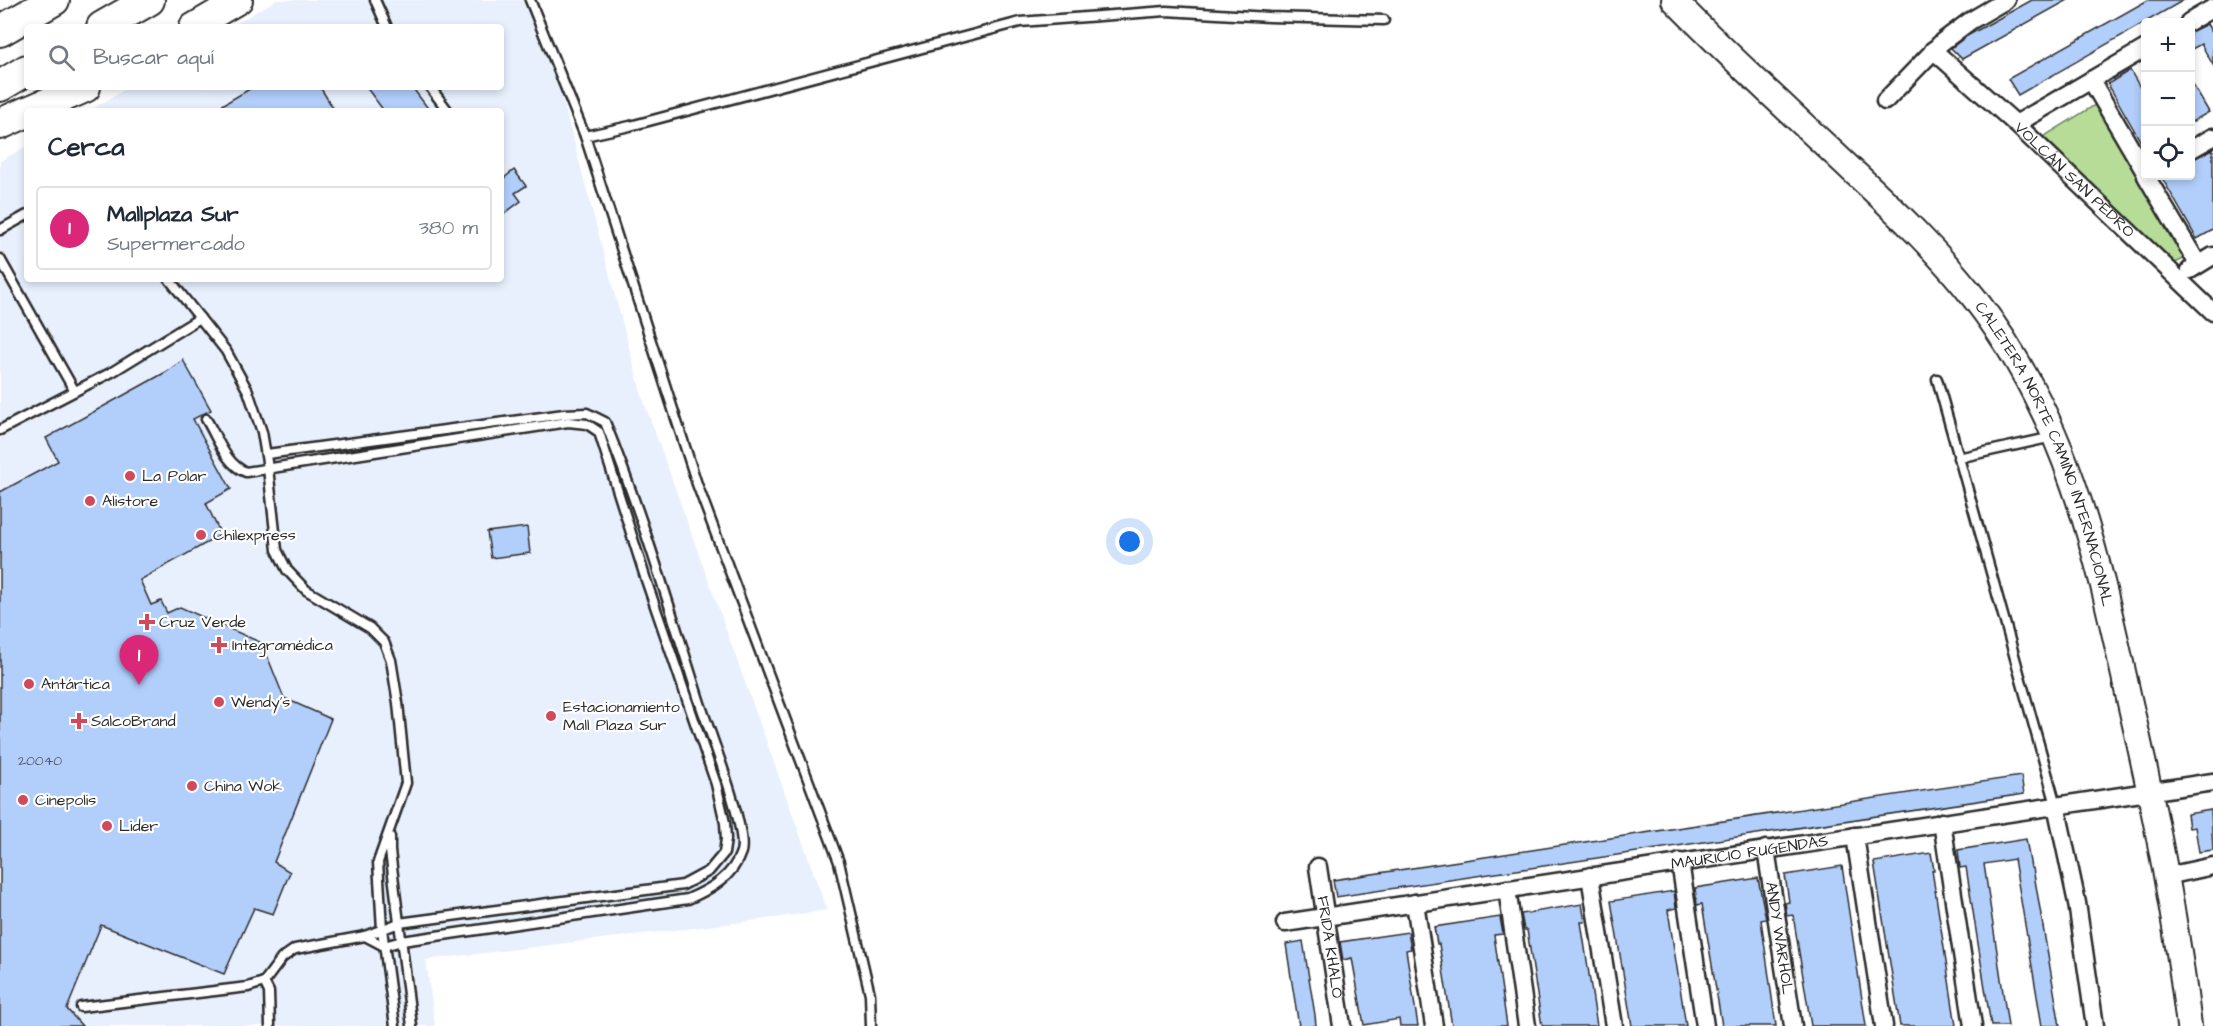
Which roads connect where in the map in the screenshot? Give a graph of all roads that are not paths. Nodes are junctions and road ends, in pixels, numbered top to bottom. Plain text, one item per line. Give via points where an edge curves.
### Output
1 (54, 0) edge
2 (149, 0) edge
3 (239, 0) edge
4 (375, 0) edge
5 (530, 0) edge
6 (1674, 0) edge
7 (2006, 0) edge
8 (1983, 6) edge
9 (2213, 8) edge
10 (2195, 18) edge
11 (1384, 20) dead end
12 (107, 24) edge
13 (198, 24) edge
14 (386, 24) edge
15 (0, 31) edge
16 (1933, 50) junction
17 (2141, 50) edge
18 (24, 72) edge
19 (2091, 80) junction
20 (0, 86) edge
21 (78, 90) edge
22 (85, 90) edge
23 (432, 90) edge
24 (1885, 101) dead end
25 (37, 108) edge
26 (54, 108) edge
27 (446, 108) edge
28 (24, 114) edge
29 (0, 124) edge
30 (2016, 124) junction
31 (24, 126) edge
32 (585, 136) junction
33 (2213, 137) edge
34 (0, 140) edge
35 (2195, 147) edge
36 (2141, 166) edge
37 (2150, 180) edge
38 (24, 216) edge
39 (3, 227) edge
40 (0, 259) edge
41 (2206, 260) edge
42 (2180, 279) junction
43 (171, 282) edge
44 (2213, 312) edge
45 (200, 318) junction
46 (1937, 379) dead end
47 (74, 390) junction
48 (206, 419) dead end
49 (0, 430) edge
50 (2056, 436) junction
51 (267, 454) junction
52 (1958, 459) junction
53 (268, 468) junction
54 (2213, 782) edge
55 (2150, 791) junction
56 (2056, 805) junction
57 (1941, 822) junction
58 (391, 828) junction
59 (1854, 836) junction
60 (1766, 849) junction
61 (1680, 862) junction
62 (2213, 866) edge
63 (1318, 867) dead end
64 (1590, 876) junction
65 (2167, 876) junction
66 (1507, 889) junction
67 (1415, 903) junction
68 (1326, 916) junction
69 (399, 923) junction
70 (1285, 923) dead end
71 (382, 928) junction
72 (365, 936) junction
73 (402, 941) junction
74 (384, 946) junction
75 (264, 982) junction
76 (81, 1007) dead end
77 (270, 1026) edge
78 (394, 1026) edge
79 (412, 1026) edge
80 (871, 1026) edge
81 (1342, 1026) edge
82 (1434, 1026) edge
83 (1527, 1026) edge
84 (1614, 1026) edge
85 (1705, 1026) edge
86 (1793, 1026) edge
87 (1884, 1026) edge
88 (1973, 1026) edge
89 (2096, 1026) edge
90 (2189, 1026) edge

1 - 15 highway
2 - 12 highway
3 - 13 main road
4 - 14 lane
5 - 32 lane
6 - 50 street, CALETERA NORTE CAMINO INTERNACIONAL via 1930,246 2000,334
7 - 8 street
8 - 16 street
9 - 10 street
11 - 32 lane via 1166,11 1020,22
16 - 24 street
16 - 30 street, VOLCÁN SAN PEDRO
17 - 19 street
18 - 20 highway
19 - 30 street
19 - 36 street
21 - 25 highway
22 - 26 street
23 - 27 lane
28 - 29 highway
30 - 42 street, VOLCÁN SAN PEDRO
31 - 34 street
32 - 80 lane via 697,484 839,862 870,994
33 - 35 street
37 - 41 street
38 - 39 lane
40 - 47 lane
41 - 42 street
42 - 44 street, VOLCÁN SAN PEDRO
43 - 45 lane
45 - 47 lane via 112,372
45 - 51 lane via 248,391
46 - 52 lane
47 - 49 lane
48 - 53 lane via 238,469 246,472
50 - 52 lane
50 - 55 street, CALETERA NORTE CAMINO INTERNACIONAL via 2090,533
51 - 53 lane
51 - 73 lane via 564,414 587,413 605,422 675,620 742,836 741,851 729,873 707,891 688,899
52 - 56 lane
53 - 58 lane via 277,549 286,570 306,590 370,628 388,651 406,783
53 - 69 lane via 568,422 587,424 599,432 716,784 725,823 724,853 709,871 682,885
54 - 55 street, MAURICIO RUGENDAS
55 - 56 street, MAURICIO RUGENDAS
55 - 65 street, CALETERA NORTE CAMINO INTERNACIONAL
56 - 57 street, MAURICIO RUGENDAS
56 - 89 street via 2077,903
57 - 59 street, MAURICIO RUGENDAS
57 - 88 street
58 - 69 lane
58 - 71 lane via 378,862
59 - 60 street, MAURICIO RUGENDAS
59 - 87 street
60 - 61 street, MAURICIO RUGENDAS
60 - 86 street, ANDY WARHOL
61 - 64 street, MAURICIO RUGENDAS
61 - 85 street
62 - 65 street
63 - 68 street, FRIDA KHALO
64 - 66 street, MAURICIO RUGENDAS
64 - 84 street
65 - 90 street, CALETERA NORTE CAMINO INTERNACIONAL
66 - 67 street, MAURICIO RUGENDAS
66 - 83 street
67 - 68 street, MAURICIO RUGENDAS
67 - 82 street
68 - 70 street, MAURICIO RUGENDAS
68 - 81 street, FRIDA KHALO
69 - 71 lane
69 - 73 lane
71 - 72 lane
71 - 74 lane
72 - 74 lane
72 - 75 lane via 295,949 282,958
73 - 74 lane
73 - 79 lane
74 - 78 lane
75 - 76 lane via 227,991
75 - 77 lane via 269,992

